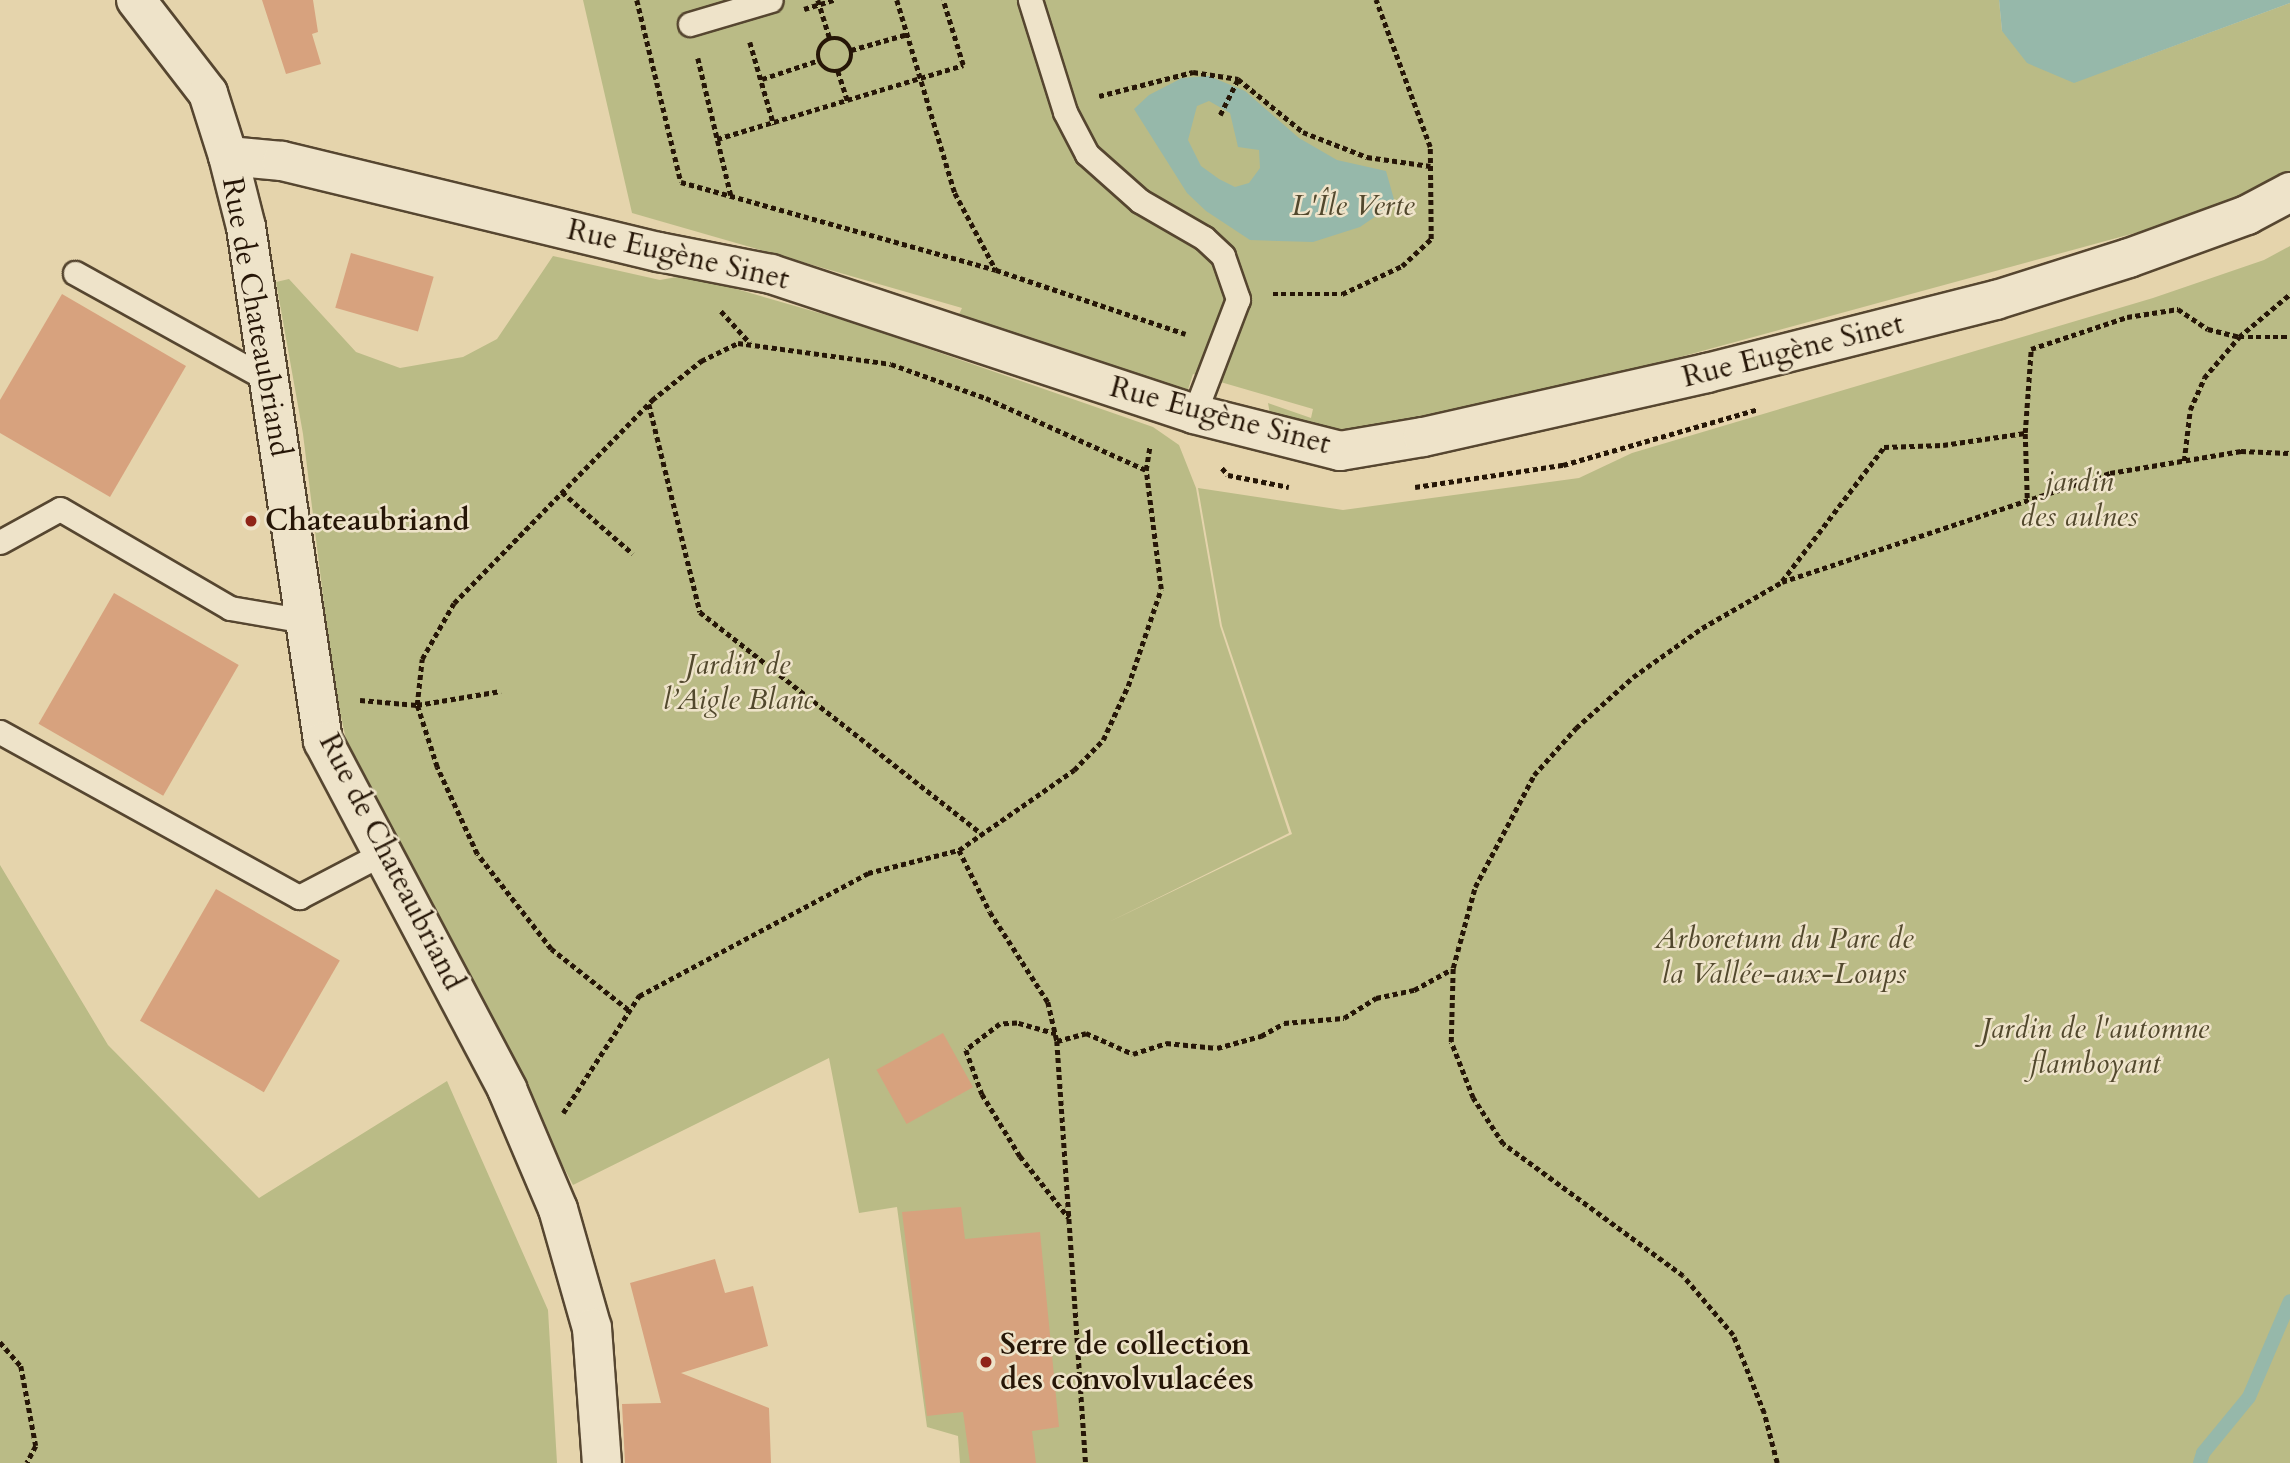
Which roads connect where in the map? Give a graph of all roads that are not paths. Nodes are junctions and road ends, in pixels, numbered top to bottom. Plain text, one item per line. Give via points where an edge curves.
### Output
1 (136, 0) edge
2 (772, 0) edge
3 (1030, 0) edge
4 (690, 24) road end
5 (228, 156) junction
6 (2290, 192) edge
7 (75, 273) dead end
8 (269, 380) junction
9 (1186, 412) junction
10 (0, 542) edge
11 (305, 621) junction
12 (0, 732) edge
13 (383, 853) junction
14 (602, 1463) edge

1 - 5 street, Rue de Chateaubriand via 208,93
2 - 4 lane
3 - 9 lane via 1063,105 1087,154 1140,201 1203,238 1223,256 1238,299
5 - 8 street, Rue de Chateaubriand via 246,227
5 - 9 street, Rue Eugène Sinet via 282,161 659,252 771,274
6 - 9 street, Rue Eugène Sinet via 2247,215 1996,300 1707,373 1423,437 1340,451
7 - 8 lane
8 - 11 street, Rue de Chateaubriand
10 - 11 lane via 60,509 230,608
11 - 13 street, Rue de Chateaubriand via 323,741
12 - 13 lane via 299,897
13 - 14 street, Rue de Chateaubriand via 529,1135 573,1252 593,1328

